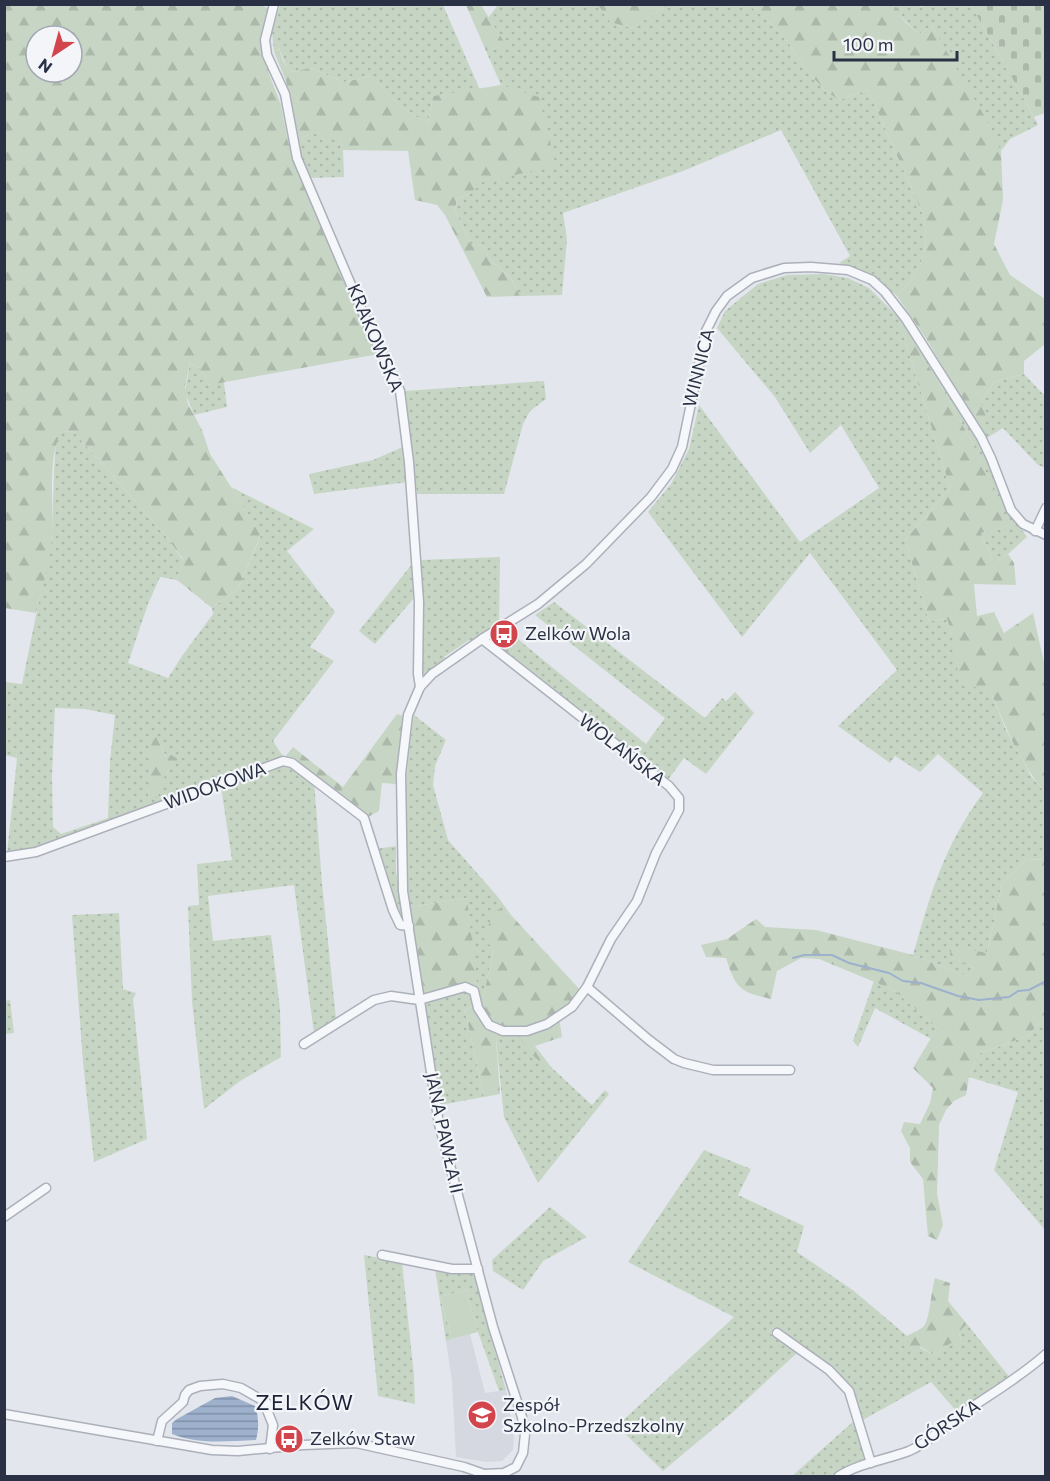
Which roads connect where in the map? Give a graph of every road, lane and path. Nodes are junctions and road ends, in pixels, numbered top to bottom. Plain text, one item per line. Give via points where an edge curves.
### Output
1 (274, 4) edge
2 (1046, 508) edge
3 (1035, 531) junction
4 (1046, 535) edge
5 (538, 604) joint
6 (482, 639) junction
7 (420, 687) junction
8 (4, 856) edge
9 (409, 926) junction
10 (587, 987) junction
11 (419, 1000) junction
12 (304, 1044) dead end
13 (790, 1070) dead end
14 (46, 1188) dead end
15 (4, 1217) edge
16 (382, 1255) dead end
17 (478, 1269) junction
18 (777, 1333) dead end
19 (1046, 1354) edge
20 (4, 1414) edge
21 (157, 1441) junction
22 (270, 1449) junction
23 (871, 1463) junction
24 (464, 1467) junction
25 (494, 1475) edge
26 (474, 1476) edge
27 (839, 1476) edge

1 - 7 street, KRAKOWSKA via 265,40 267,55 285,94 297,158 400,391 419,602
2 - 3 street
3 - 4 street, WINNICA
3 - 5 street, WINNICA via 1011,510 981,437 885,292 872,280 848,270 784,268 752,278 727,296 716,311 706,331 682,447 672,469 651,497 586,564
5 - 6 street, JANA PAWŁA II
6 - 7 street, JANA PAWŁA II
6 - 10 street, WOLAŃSKA via 627,752 679,798 679,810 637,901 611,939
7 - 9 street, JANA PAWŁA II via 408,715 401,774 403,891
8 - 9 street, WIDOKOWA via 36,852 283,761 292,763 364,818 393,910 400,925
9 - 11 street, JANA PAWŁA II
10 - 11 street, WOLAŃSKA via 572,1007 547,1024 503,1032 489,1025 478,1008 474,991 465,987
10 - 13 street via 649,1040 684,1063 713,1070
11 - 12 street via 391,996 374,1000
11 - 17 street, JANA PAWŁA II via 439,1124
14 - 15 street
16 - 17 street via 453,1269
17 - 25 street, JANA PAWŁA II via 525,1434 523,1453 516,1467
18 - 23 street via 834,1374 849,1391
19 - 23 street, GÓRSKA via 927,1441
20 - 21 street, JANA PAWŁA II
21 - 22 street, JANA PAWŁA II via 212,1450
21 - 22 street via 162,1421 183,1402 189,1390 223,1384 241,1388 267,1403 273,1425
22 - 24 street, JANA PAWŁA II via 356,1443
23 - 27 street, GÓRSKA
24 - 25 street, JANA PAWŁA II
24 - 26 street

